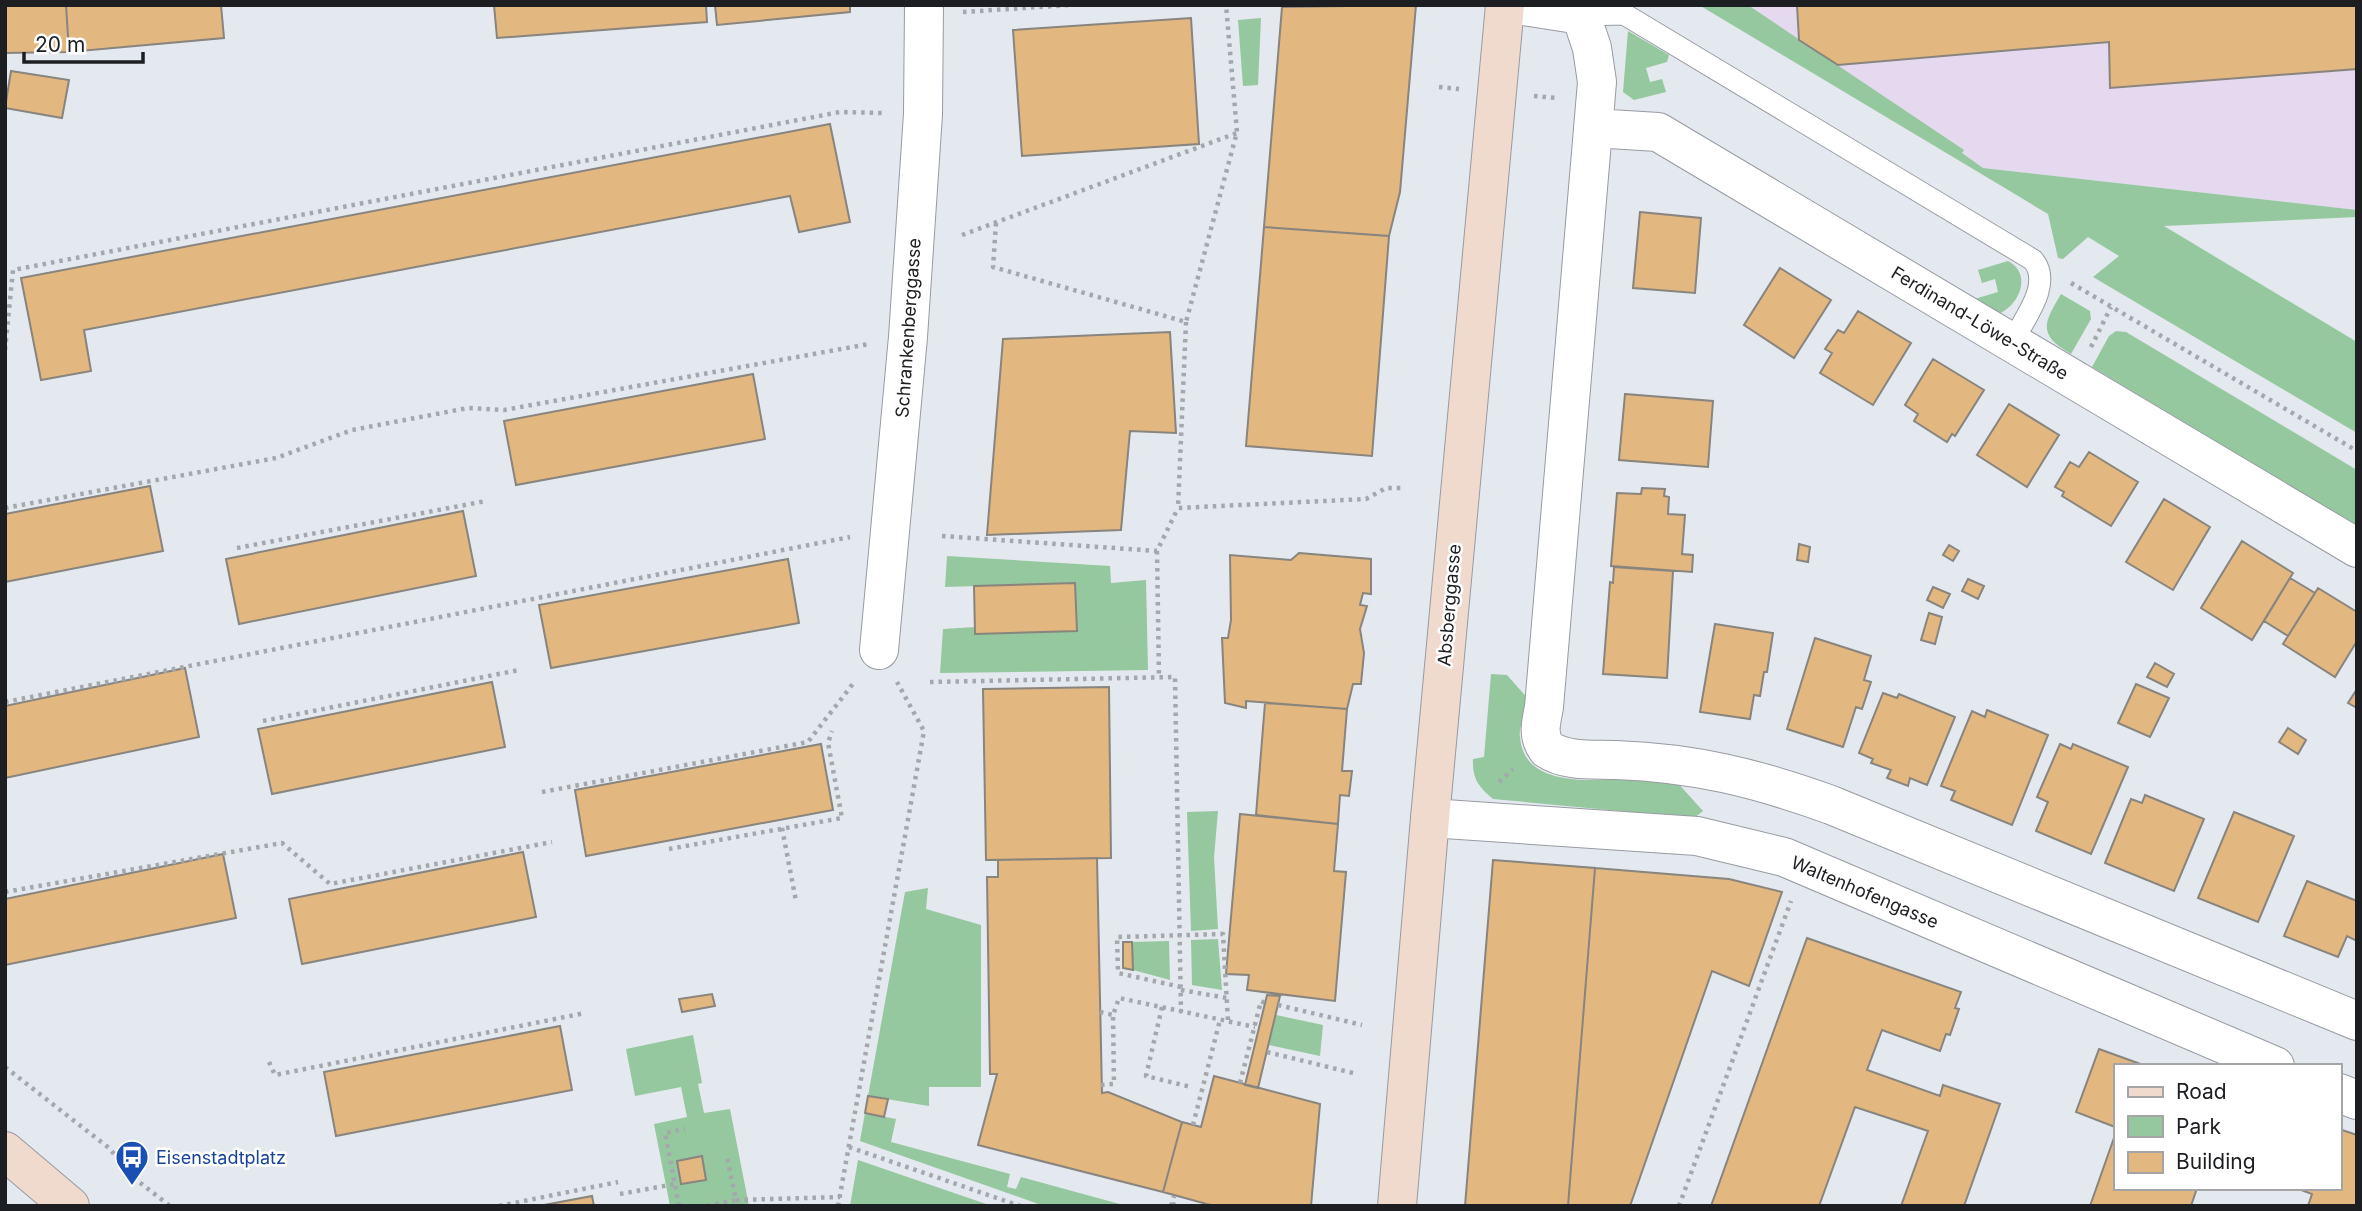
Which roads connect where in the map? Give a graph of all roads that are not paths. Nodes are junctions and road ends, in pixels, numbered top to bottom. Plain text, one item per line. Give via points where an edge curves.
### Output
1 (924, 5) edge
2 (1505, 5) edge
3 (1517, 5) edge
4 (1581, 15) junction
5 (1593, 128) junction
6 (2012, 342) junction
7 (2357, 548) edge
8 (879, 650) road end
9 (1430, 818) junction
10 (2357, 1021) edge
11 (2270, 1064) edge
12 (5, 1151) edge
13 (70, 1206) edge
14 (1397, 1206) edge

1 - 8 street, Schrankenberggasse via 923,114 908,337
2 - 9 street, Absberggasse
3 - 4 street
4 - 5 street via 1597,82
4 - 6 lane via 1624,15 2033,260 2042,276 2039,290
5 - 6 street, Ferdinand-Löwe-Straße via 1658,132
5 - 10 street via 1540,728 1543,743 1555,754 1574,759 1673,762 1757,779 1831,804
6 - 7 street, Ferdinand-Löwe-Straße
9 - 11 street, Waltenhofengasse via 1697,836 1784,857
9 - 14 street, Absberggasse
12 - 13 street

